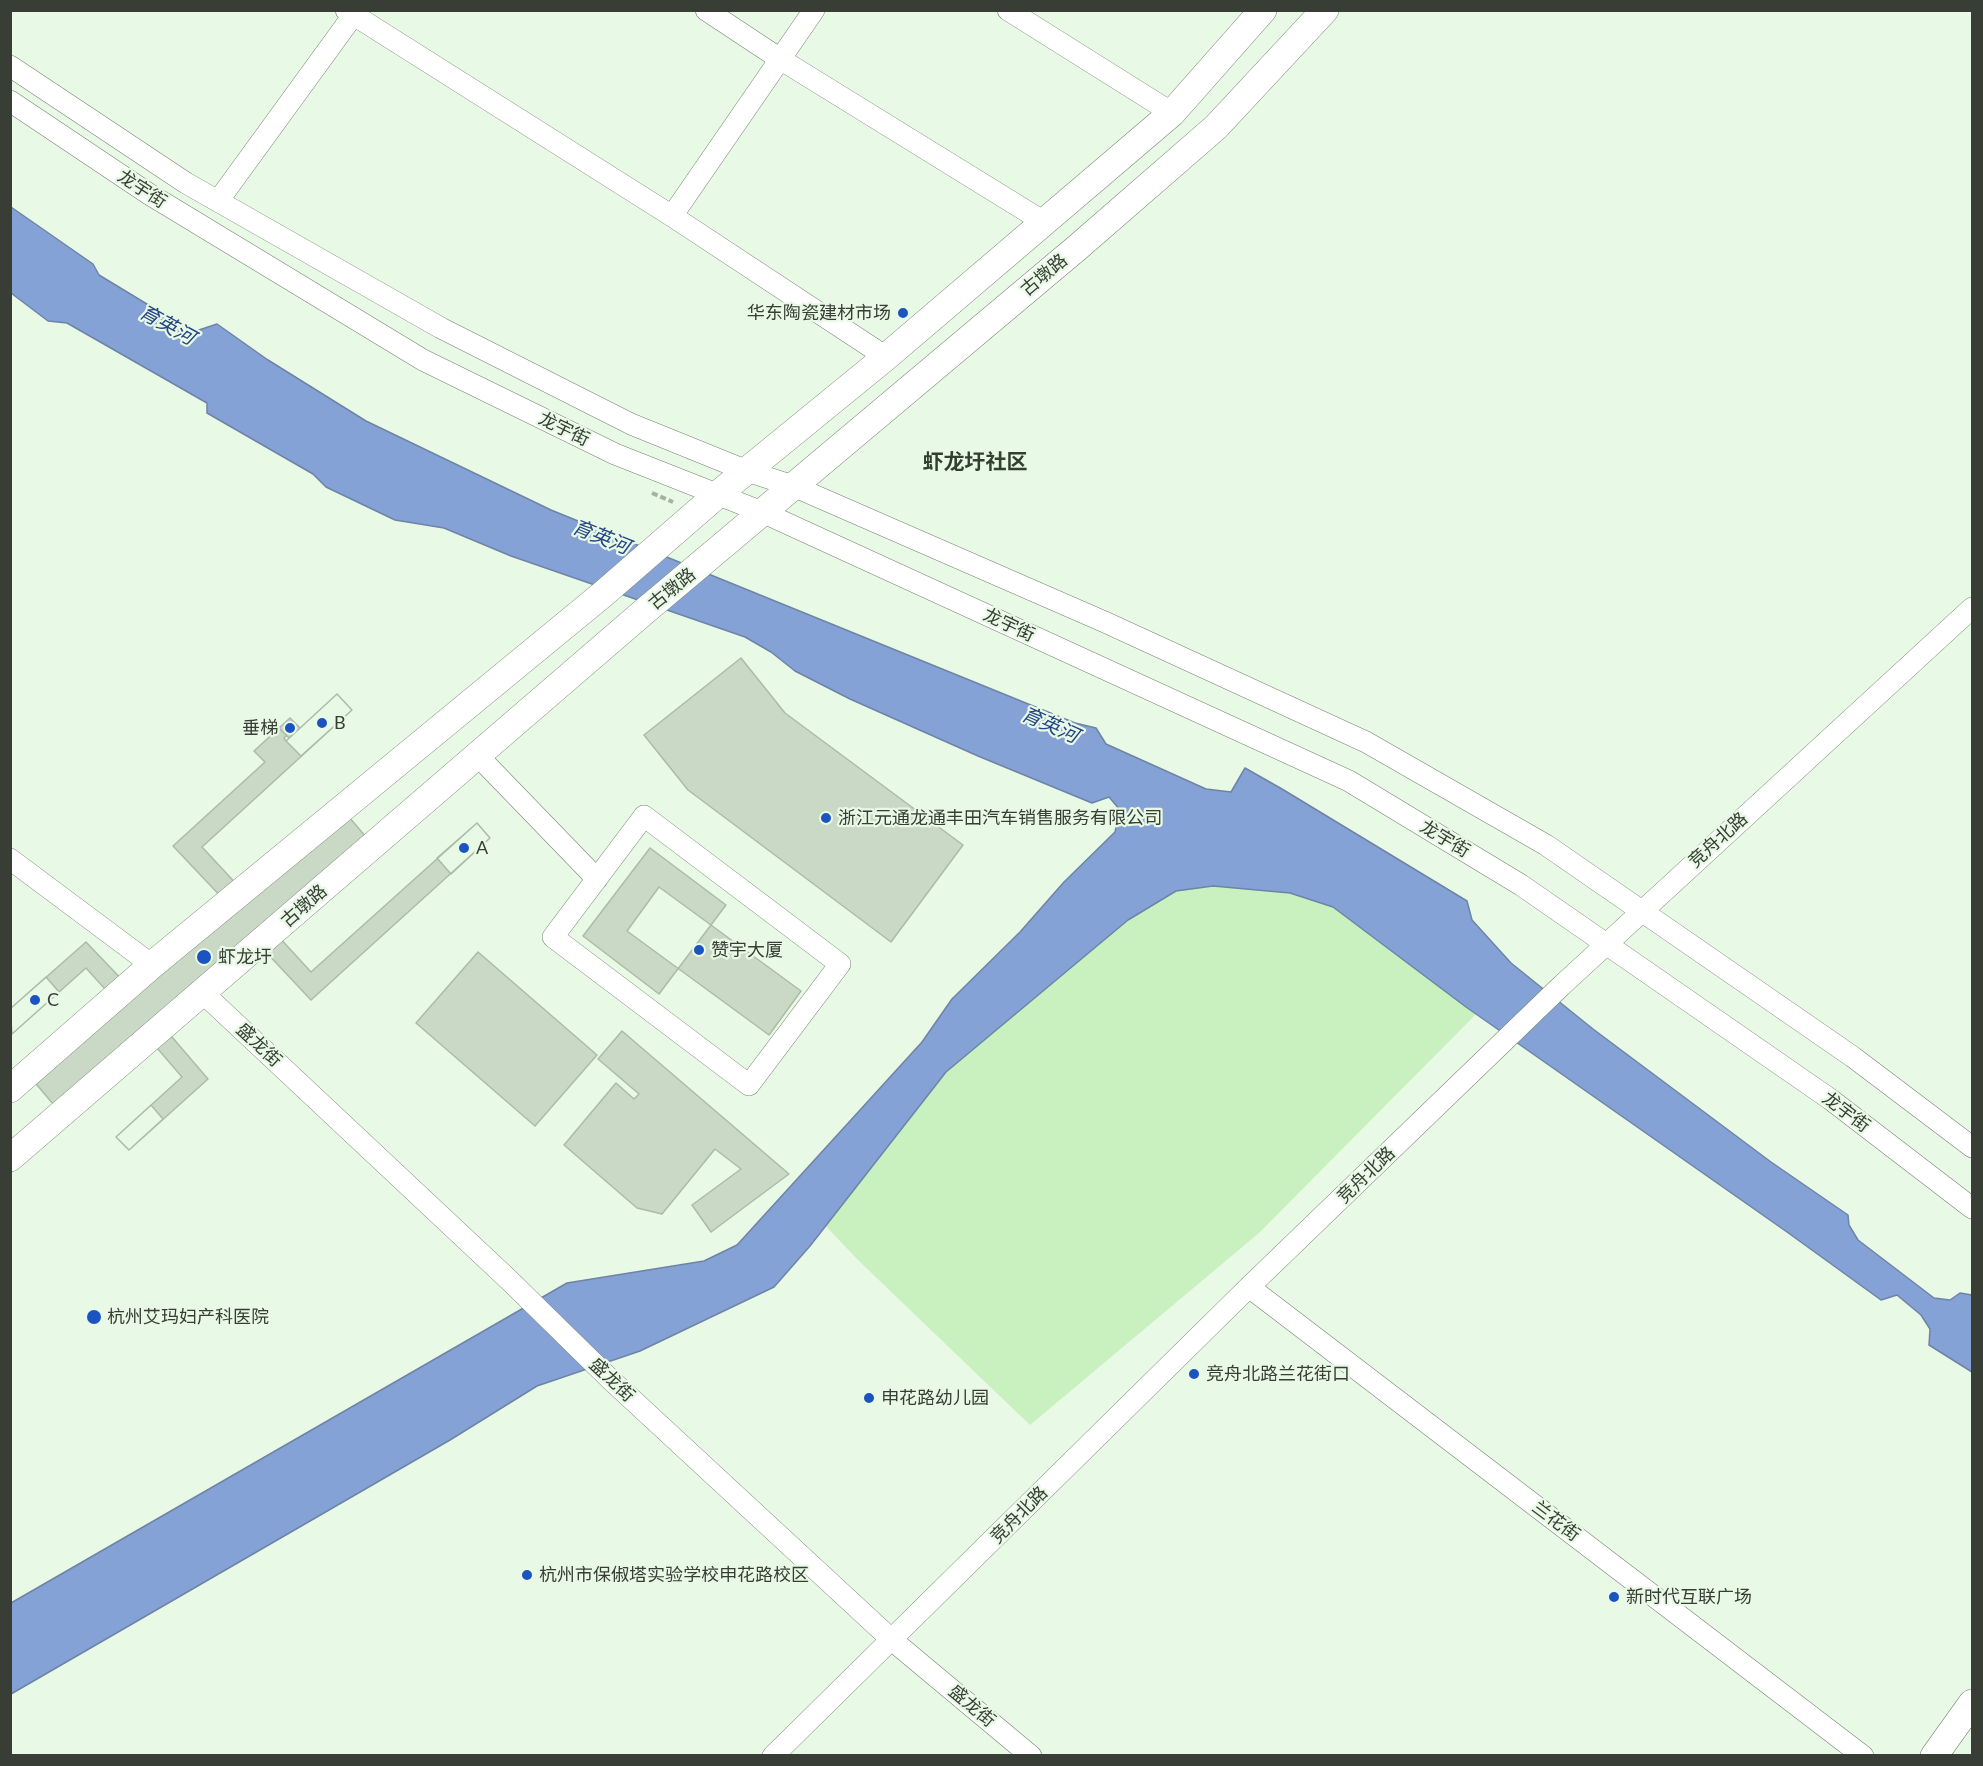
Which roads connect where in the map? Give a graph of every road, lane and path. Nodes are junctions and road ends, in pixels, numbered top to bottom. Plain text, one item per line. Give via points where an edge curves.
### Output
1 (706, 10) edge
2 (814, 10) edge
3 (1008, 10) edge
4 (1263, 10) edge
5 (1325, 10) edge
6 (352, 12) edge
7 (780, 59) junction
8 (10, 66) edge
9 (10, 101) edge
10 (1172, 113) junction
11 (218, 201) junction
12 (672, 216) junction
13 (1044, 222) junction
14 (886, 357) junction
15 (747, 471) junction
16 (793, 486) junction
17 (717, 495) junction
18 (762, 512) junction
19 (1972, 608) edge
20 (478, 756) junction
21 (10, 859) edge
22 (597, 879) junction
23 (1641, 911) junction
24 (1607, 945) junction
25 (152, 965) junction
26 (203, 993) junction
27 (10, 1089) edge
28 (1972, 1147) edge
29 (10, 1158) edge
30 (1972, 1208) edge
31 (1249, 1287) junction
32 (892, 1640) junction
33 (1972, 1703) edge
34 (773, 1755) edge
35 (1031, 1755) edge
36 (1863, 1755) edge
37 (1934, 1755) edge

1 - 7 street
2 - 7 street
3 - 10 street
4 - 10 main road
5 - 16 main road, 古墩路 via 1216,127
6 - 11 street
6 - 12 street
7 - 12 street
7 - 13 street
8 - 11 street, 龙宇街
9 - 17 street, 龙宇街 via 149,194 423,360 615,454
10 - 13 main road
11 - 15 street, 龙宇街 via 441,328 631,424
12 - 14 street
13 - 14 main road
14 - 15 main road
15 - 16 street, 龙宇街
15 - 17 main road
16 - 18 main road, 古墩路
16 - 23 street, 龙宇街 via 1107,623 1366,742 1546,845
17 - 18 street, 龙宇街
17 - 25 main road via 603,594
18 - 20 main road, 古墩路
18 - 24 street, 龙宇街 via 1349,781 1521,885
19 - 23 street, 竞舟北路
20 - 22 street
20 - 26 main road, 古墩路
21 - 25 street
22 - 22 street via 553,937 749,1085 840,964 644,816
23 - 24 street, 竞舟北路
23 - 28 street, 龙宇街 via 1853,1057
24 - 30 street, 龙宇街 via 1830,1100
24 - 31 street, 竞舟北路
25 - 27 main road
26 - 29 main road, 古墩路
26 - 32 street, 盛龙街
31 - 32 street, 竞舟北路
31 - 36 street, 兰花街
32 - 34 street, 竞舟北路
32 - 35 street, 盛龙街
33 - 37 main road

